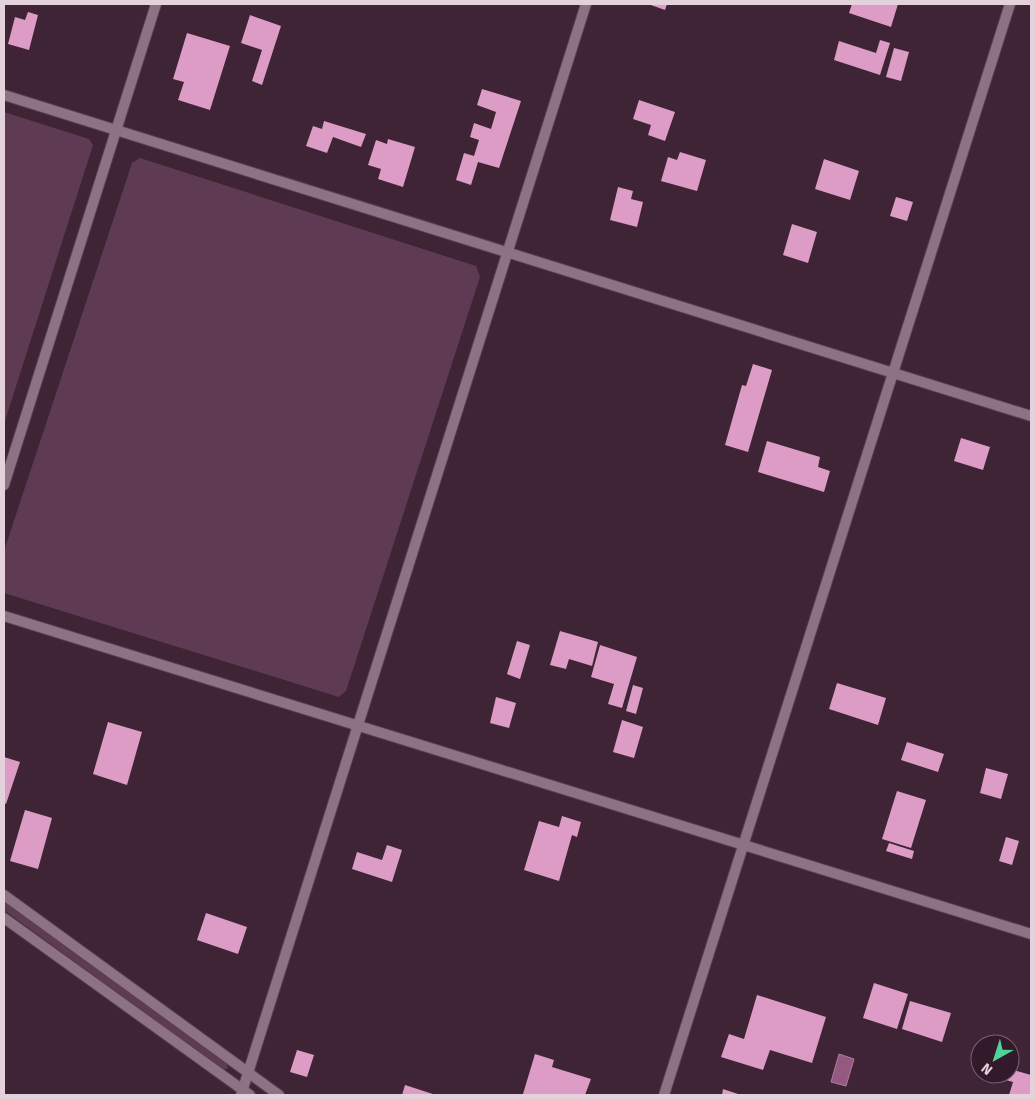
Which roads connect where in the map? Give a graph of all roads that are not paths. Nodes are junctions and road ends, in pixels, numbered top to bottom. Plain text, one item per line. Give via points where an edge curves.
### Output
1 (156, 4) edge
2 (586, 4) edge
3 (1010, 4) edge
4 (4, 95) edge
5 (116, 130) junction
6 (508, 252) junction
7 (893, 373) junction
8 (1031, 416) edge
9 (4, 485) edge
10 (4, 616) edge
11 (358, 725) junction
12 (743, 845) junction
13 (4, 895) edge
14 (4, 918) edge
15 (1031, 934) edge
16 (248, 1073) junction
17 (244, 1093) edge
18 (279, 1095) edge
19 (664, 1095) edge

1 - 5 street
2 - 6 street
3 - 7 street
4 - 5 street
5 - 6 street
5 - 9 street
6 - 7 street
6 - 11 street
7 - 8 street
7 - 12 street
10 - 11 street
11 - 12 street
11 - 16 street
12 - 15 street
12 - 19 street
13 - 16 street
14 - 17 street
16 - 17 street
16 - 18 street

